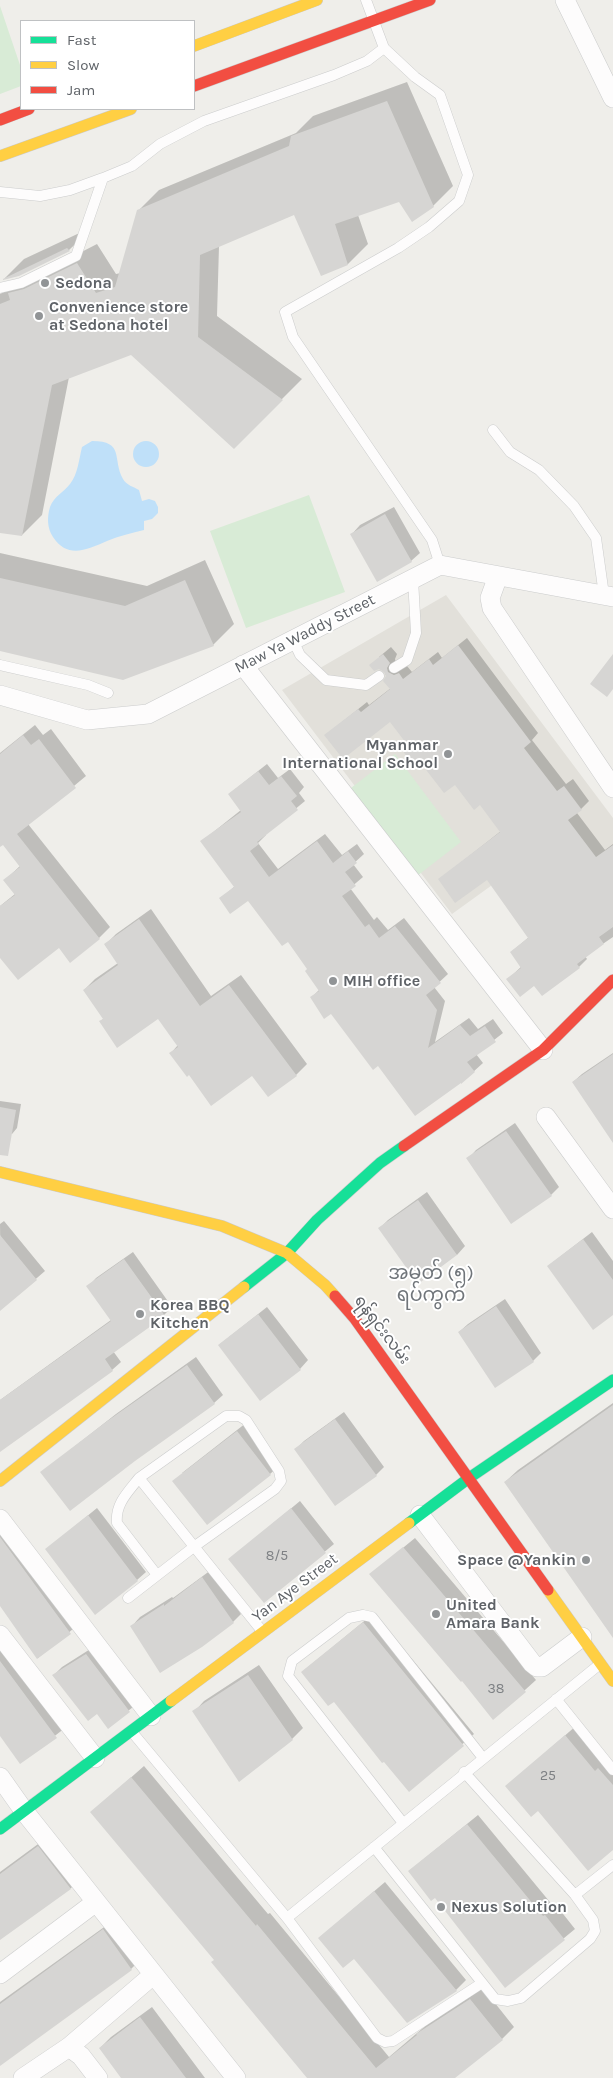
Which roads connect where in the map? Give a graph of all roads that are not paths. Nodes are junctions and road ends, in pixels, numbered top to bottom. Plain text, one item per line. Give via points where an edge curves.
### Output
1 (317, 0) edge
2 (366, 0) edge
3 (430, 0) edge
4 (565, 0) edge
5 (374, 21) junction
6 (195, 46) edge
7 (384, 48) junction
8 (195, 86) edge
9 (613, 98) edge
10 (25, 110) edge
11 (128, 110) edge
12 (0, 120) edge
13 (0, 156) edge
14 (103, 178) junction
15 (0, 192) edge
16 (0, 288) edge
17 (492, 430) dead end
18 (440, 565) junction
19 (498, 576) junction
20 (413, 579) junction
21 (609, 596) edge
22 (293, 640) junction
23 (0, 665) edge
24 (243, 665) junction
25 (394, 668) dead end
26 (379, 676) dead end
27 (108, 693) dead end
28 (0, 695) edge
29 (613, 788) edge
30 (613, 980) edge
31 (543, 1050) junction
32 (546, 1117) dead end
33 (0, 1172) edge
34 (613, 1209) edge
35 (288, 1253) junction
36 (613, 1380) edge
37 (138, 1478) junction
38 (469, 1478) junction
39 (0, 1481) edge
40 (420, 1515) junction
41 (0, 1519) edge
42 (195, 1546) junction
43 (157, 1575) junction
44 (128, 1598) dead end
45 (263, 1632) junction
46 (0, 1635) edge
47 (582, 1638) junction
48 (600, 1663) junction
49 (613, 1681) edge
50 (556, 1699) junction
51 (151, 1716) junction
52 (131, 1731) junction
53 (95, 1758) junction
54 (483, 1758) junction
55 (613, 1770) edge
56 (464, 1772) junction
57 (0, 1777) edge
58 (24, 1811) junction
59 (403, 1823) junction
60 (0, 1829) edge
61 (374, 1847) junction
62 (613, 1865) edge
63 (575, 1895) junction
64 (96, 1902) junction
65 (287, 1918) junction
66 (0, 1974) edge
67 (153, 1975) junction
68 (482, 1983) junction
69 (69, 2047) junction
70 (23, 2078) edge
71 (98, 2078) edge
72 (236, 2078) edge

1 - 6 street
2 - 5 lane
3 - 5 street
4 - 9 street
5 - 7 lane
5 - 8 street
7 - 14 lane via 367,61 334,75 204,121 160,144 132,166
7 - 18 lane via 440,95 468,175 465,188 459,202 429,227 285,312 293,337 432,540
10 - 12 street
11 - 13 street
14 - 15 lane via 40,196
14 - 16 lane via 76,256 21,283
17 - 21 lane via 510,452 539,470 574,506 596,538
18 - 19 street
18 - 20 street, Maw Ya Waddy Street
19 - 21 street
19 - 29 street via 490,598 492,608
20 - 22 street, Maw Ya Waddy Street
20 - 25 lane via 416,633 407,660
22 - 24 street, Maw Ya Waddy Street
22 - 26 lane via 300,655 326,680 366,685
23 - 27 lane
24 - 28 street, Maw Ya Waddy Street via 148,714 87,720
24 - 31 street
30 - 31 street
31 - 35 street via 380,1163 317,1220
32 - 34 street
33 - 35 street, ရန်ရှင်းလမ်း via 222,1226
35 - 38 street, ရန်ရှင်းလမ်း via 325,1284 355,1319
35 - 39 street
36 - 38 street, Yan Aye Street
37 - 42 lane
37 - 42 lane via 226,1416 239,1416 246,1420 279,1471 281,1480 275,1489
37 - 43 lane via 119,1504 117,1523
38 - 40 street, Yan Aye Street
38 - 47 street, ရန်ရှင်းလမ်း
40 - 45 street, Yan Aye Street
40 - 47 street via 537,1667 542,1667
41 - 51 street
42 - 43 lane
42 - 45 lane
43 - 44 lane
45 - 51 street, Yan Aye Street
46 - 53 street
47 - 48 street, ရန်ရှင်းလမ်း
48 - 49 street, ရန်ရှင်းလမ်း
48 - 50 lane
50 - 54 lane
50 - 55 lane
51 - 52 street, Yan Aye Street
52 - 53 street, Yan Aye Street
52 - 65 lane
53 - 58 street, Yan Aye Street
54 - 56 lane
54 - 59 lane via 372,1617 349,1618 292,1661 288,1676
56 - 59 lane
56 - 63 lane
57 - 58 street
58 - 60 street, Yan Aye Street
58 - 64 street
59 - 61 lane
61 - 65 lane
61 - 68 lane
62 - 63 lane
63 - 68 lane via 593,1920 595,1932 590,1939 521,1998 495,1999
64 - 66 street
64 - 67 street
65 - 68 lane via 377,2038 385,2042 393,2041
67 - 69 street
67 - 72 street
69 - 70 street
69 - 71 street

